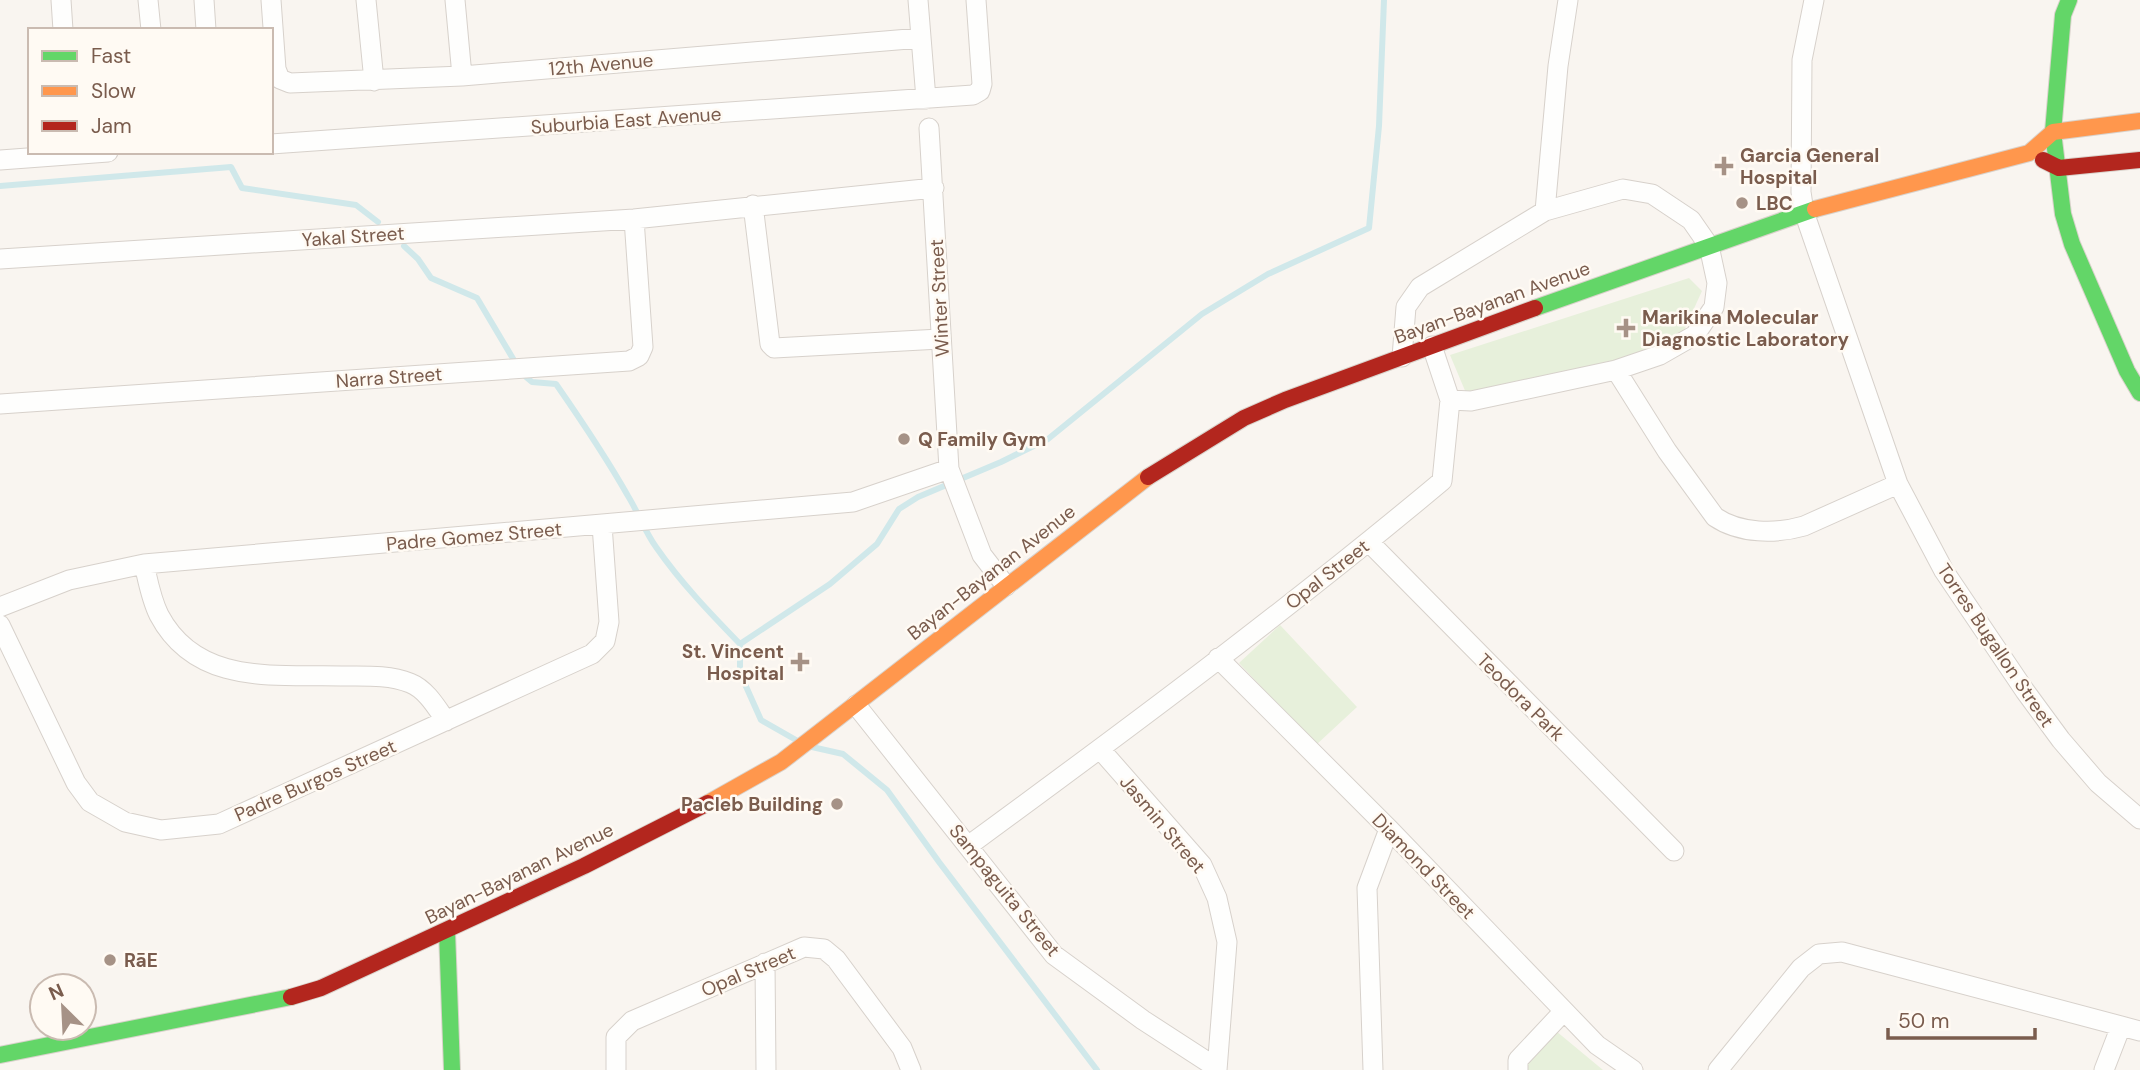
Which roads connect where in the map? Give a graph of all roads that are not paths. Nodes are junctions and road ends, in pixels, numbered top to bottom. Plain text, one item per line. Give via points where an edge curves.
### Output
1 (61, 0) edge
2 (148, 0) edge
3 (204, 0) edge
4 (271, 0) edge
5 (366, 0) edge
6 (455, 0) edge
7 (918, 0) edge
8 (976, 0) edge
9 (1569, 0) edge
10 (1814, 0) edge
11 (2068, 0) edge
12 (63, 28) edge
13 (151, 28) edge
14 (206, 28) edge
15 (273, 28) edge
16 (273, 34) edge
17 (921, 38) junction
18 (463, 76) junction
19 (374, 81) junction
20 (926, 99) junction
21 (2140, 121) edge
22 (929, 128) dead end
23 (2053, 132) junction
24 (273, 145) edge
25 (2029, 153) junction
26 (64, 154) edge
27 (0, 160) edge
28 (2140, 160) edge
29 (2059, 169) junction
30 (934, 188) junction
31 (753, 205) junction
32 (1545, 211) junction
33 (1804, 212) junction
34 (634, 219) junction
35 (1709, 246) junction
36 (0, 259) edge
37 (940, 339) junction
38 (1432, 346) junction
39 (1402, 357) junction
40 (1616, 370) junction
41 (2140, 393) edge
42 (1450, 400) junction
43 (0, 404) edge
44 (952, 480) junction
45 (1898, 484) junction
46 (603, 525) junction
47 (1368, 542) junction
48 (144, 564) junction
49 (1006, 586) junction
50 (0, 607) edge
51 (0, 625) edge
52 (1218, 658) junction
53 (856, 705) junction
54 (446, 721) junction
55 (1100, 749) junction
56 (2140, 819) edge
57 (1389, 829) junction
58 (968, 846) junction
59 (1674, 851) dead end
60 (447, 931) junction
61 (765, 963) junction
62 (1564, 1011) junction
63 (2131, 1029) edge
64 (0, 1055) edge
65 (1217, 1069) edge
66 (452, 1070) edge
67 (617, 1070) edge
68 (766, 1070) edge
69 (911, 1070) edge
70 (1373, 1070) edge
71 (1518, 1070) edge
72 (1633, 1070) edge
73 (1718, 1070) edge
74 (2104, 1070) edge

1 - 12 street
2 - 13 street
3 - 14 street
4 - 15 street, 12th Avenue
5 - 19 street
6 - 18 street
7 - 17 street
8 - 20 street, Suburbia East Avenue via 980,91
9 - 32 street
10 - 33 street, Torres Bugallon Street via 1802,60
11 - 23 main road
16 - 19 street, 12th Avenue via 280,79 290,83
17 - 18 street, 12th Avenue
17 - 20 street
18 - 19 street, 12th Avenue
20 - 24 street, Suburbia East Avenue
21 - 23 main road
22 - 30 street, Winter Street
23 - 25 main road, Bayan-Bayanan Avenue
23 - 29 main road
25 - 29 main road
25 - 33 main road, Bayan-Bayanan Avenue
26 - 27 street
28 - 29 main road
29 - 41 main road via 2063,214 2072,244
30 - 31 street, Yakal Street
30 - 37 street, Winter Street
31 - 34 street, Yakal Street
31 - 37 street via 774,348
32 - 35 street via 1623,190 1652,194 1691,220
32 - 39 street via 1420,287 1406,307
33 - 35 main road, Bayan-Bayanan Avenue
33 - 45 street, Torres Bugallon Street
34 - 36 street, Yakal Street
34 - 43 street, Narra Street via 643,347 639,356 629,361
35 - 38 main road, Bayan-Bayanan Avenue
35 - 40 street via 1717,283 1714,307 1695,335 1660,355
37 - 44 street, Winter Street
38 - 39 main road, Bayan-Bayanan Avenue
38 - 42 street, Opal Street
39 - 49 main road, Bayan-Bayanan Avenue via 1285,400 1217,433 1157,470
40 - 42 street via 1471,401
40 - 45 street via 1683,473 1715,517 1728,524 1762,531 1789,530
42 - 47 street, Opal Street via 1442,481
44 - 46 street, Padre Gomez Street via 853,502
44 - 49 street via 982,555
45 - 56 street, Torres Bugallon Street via 1954,588 2042,715 2085,770
46 - 48 street, Padre Gomez Street
46 - 54 street, Padre Burgos Street via 609,622 605,641 592,654
47 - 52 street, Opal Street
47 - 59 street, Teodora Park
48 - 50 street, Padre Gomez Street via 69,580
48 - 54 street via 159,615 176,641 207,663 246,673 381,677 411,683
49 - 53 main road, Bayan-Bayanan Avenue
51 - 54 street, Padre Burgos Street via 76,783 90,802 125,822 161,830 219,824
52 - 55 street, Opal Street
52 - 57 street, Diamond Street
53 - 58 street, Sampaguita Street
53 - 60 main road, Bayan-Bayanan Avenue via 781,762 652,832
55 - 58 street, Opal Street
55 - 65 street, Jasmin Street via 1202,865 1217,898 1227,942
57 - 62 street, Diamond Street
57 - 70 street via 1367,888
58 - 65 street, Sampaguita Street via 1054,955
60 - 64 main road, Bayan-Bayanan Avenue via 321,988 283,999
60 - 66 main road
61 - 67 street, Opal Street via 632,1021 616,1037
61 - 68 street
61 - 69 street, Opal Street via 804,947 824,949 836,958 902,1048
62 - 71 street via 1518,1060
62 - 72 street, Diamond Street via 1597,1045
63 - 73 street via 1842,952 1819,954 1801,968
63 - 74 street

